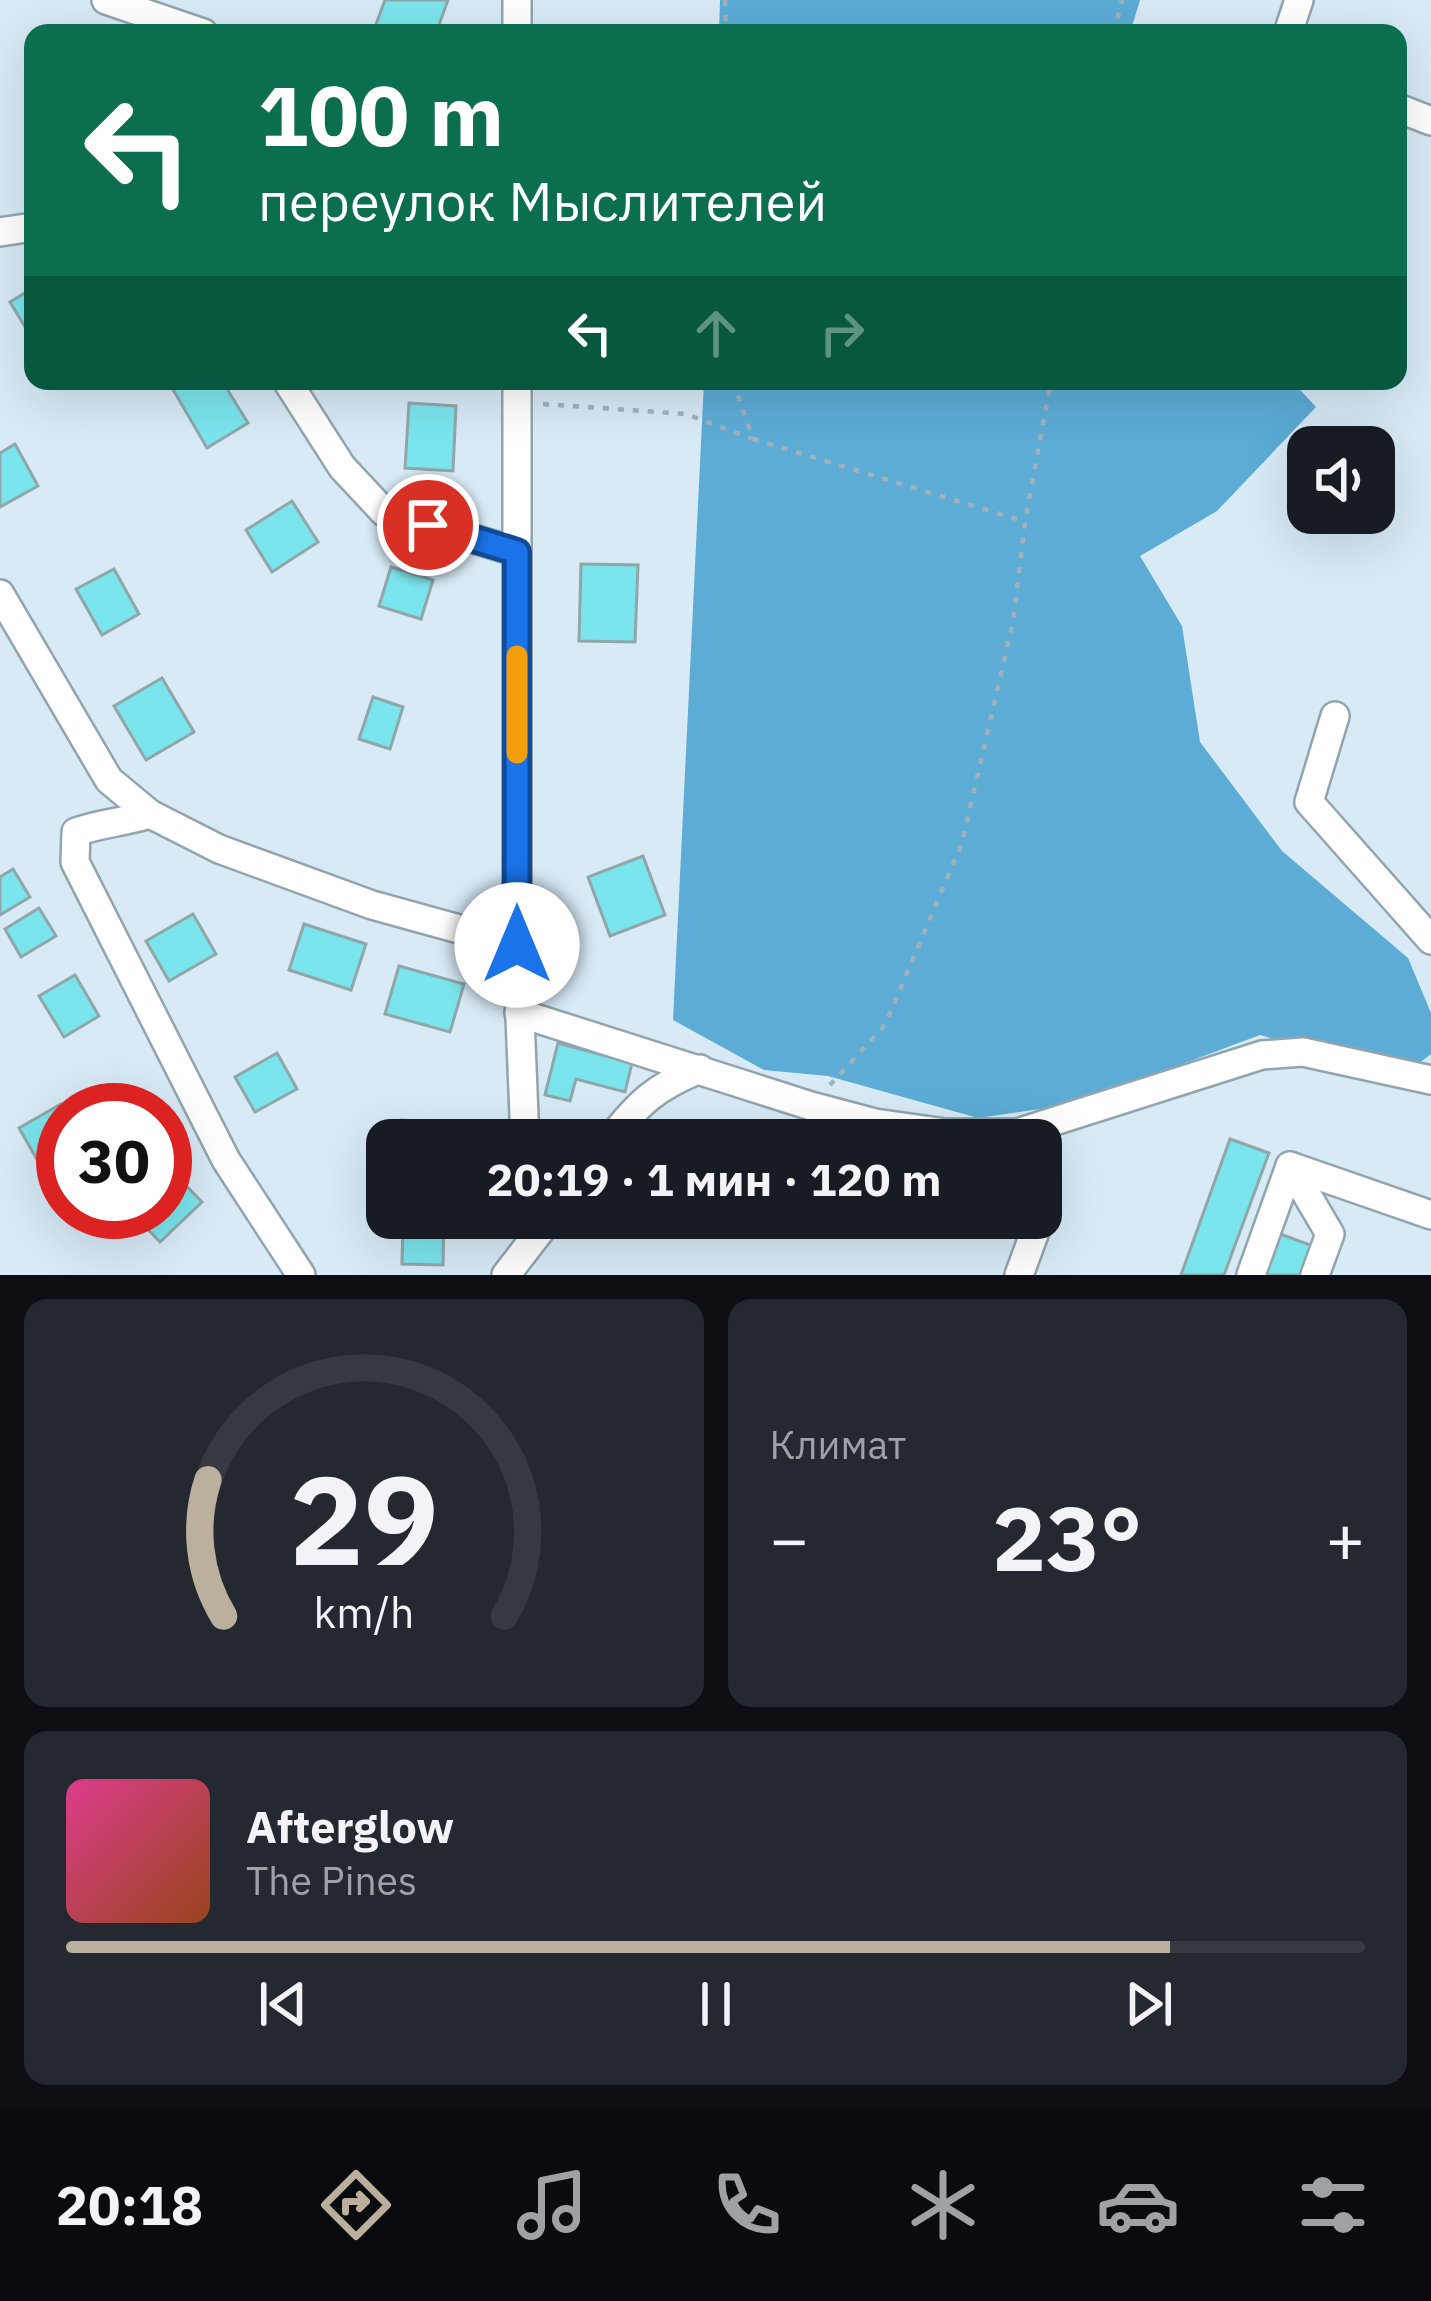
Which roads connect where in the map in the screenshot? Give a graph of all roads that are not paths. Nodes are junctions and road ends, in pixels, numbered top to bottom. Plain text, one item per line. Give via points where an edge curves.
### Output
1 (106, 0) edge
2 (177, 24) edge
3 (293, 390) edge
4 (527, 392) edge
5 (517, 552) junction
6 (0, 594) edge
7 (1335, 716) dead end
8 (150, 814) junction
9 (1431, 940) edge
10 (517, 945) junction
11 (519, 1013) junction
12 (700, 1069) junction
13 (1431, 1081) edge
14 (524, 1119) edge
15 (626, 1119) edge
16 (860, 1119) edge
17 (1062, 1123) edge
18 (1290, 1166) junction
19 (1431, 1215) edge
20 (525, 1239) edge
21 (1033, 1239) edge
22 (301, 1275) edge
23 (506, 1275) edge
24 (1019, 1275) edge
25 (1251, 1275) edge
26 (1315, 1275) edge

1 - 2 street
3 - 5 street via 342,467 384,512
4 - 5 street
5 - 10 street
6 - 8 street via 109,779
7 - 9 street via 1309,802
8 - 10 street via 350,897
8 - 22 street via 76,832 75,862 226,1160
10 - 11 street
11 - 12 street
11 - 14 street
12 - 15 street via 664,1084
12 - 16 street
13 - 17 street via 1303,1052 1262,1055
18 - 19 street
18 - 25 street
18 - 26 street via 1330,1234
20 - 23 street
21 - 24 street

